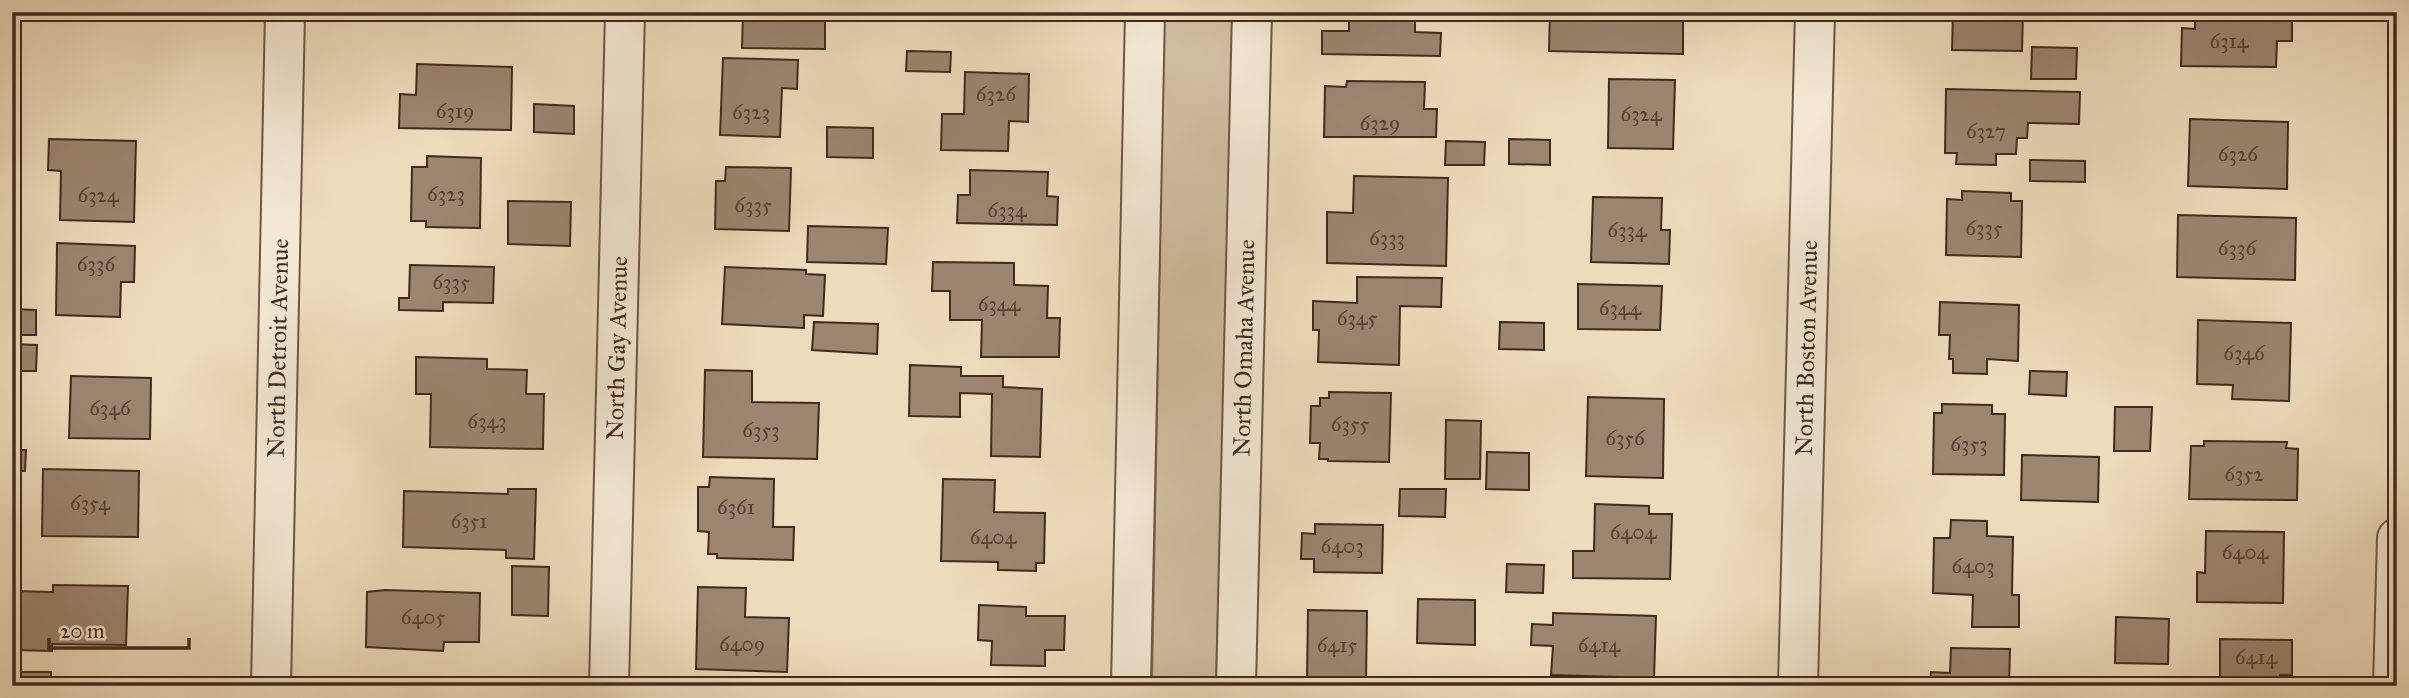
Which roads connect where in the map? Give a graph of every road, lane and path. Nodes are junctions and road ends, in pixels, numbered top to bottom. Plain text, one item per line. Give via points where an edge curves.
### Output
1 (285, 12) edge
2 (625, 12) edge
3 (1145, 12) edge
4 (1252, 12) edge
5 (1815, 12) edge
6 (2397, 538) edge
7 (271, 686) edge
8 (609, 686) edge
9 (1131, 686) edge
10 (1236, 686) edge
11 (1798, 686) edge
12 (2393, 686) edge

1 - 7 street, North Detroit Avenue
2 - 8 street, North Gay Avenue
3 - 9 street
4 - 10 street, North Omaha Avenue
5 - 11 street, North Boston Avenue
6 - 12 street

